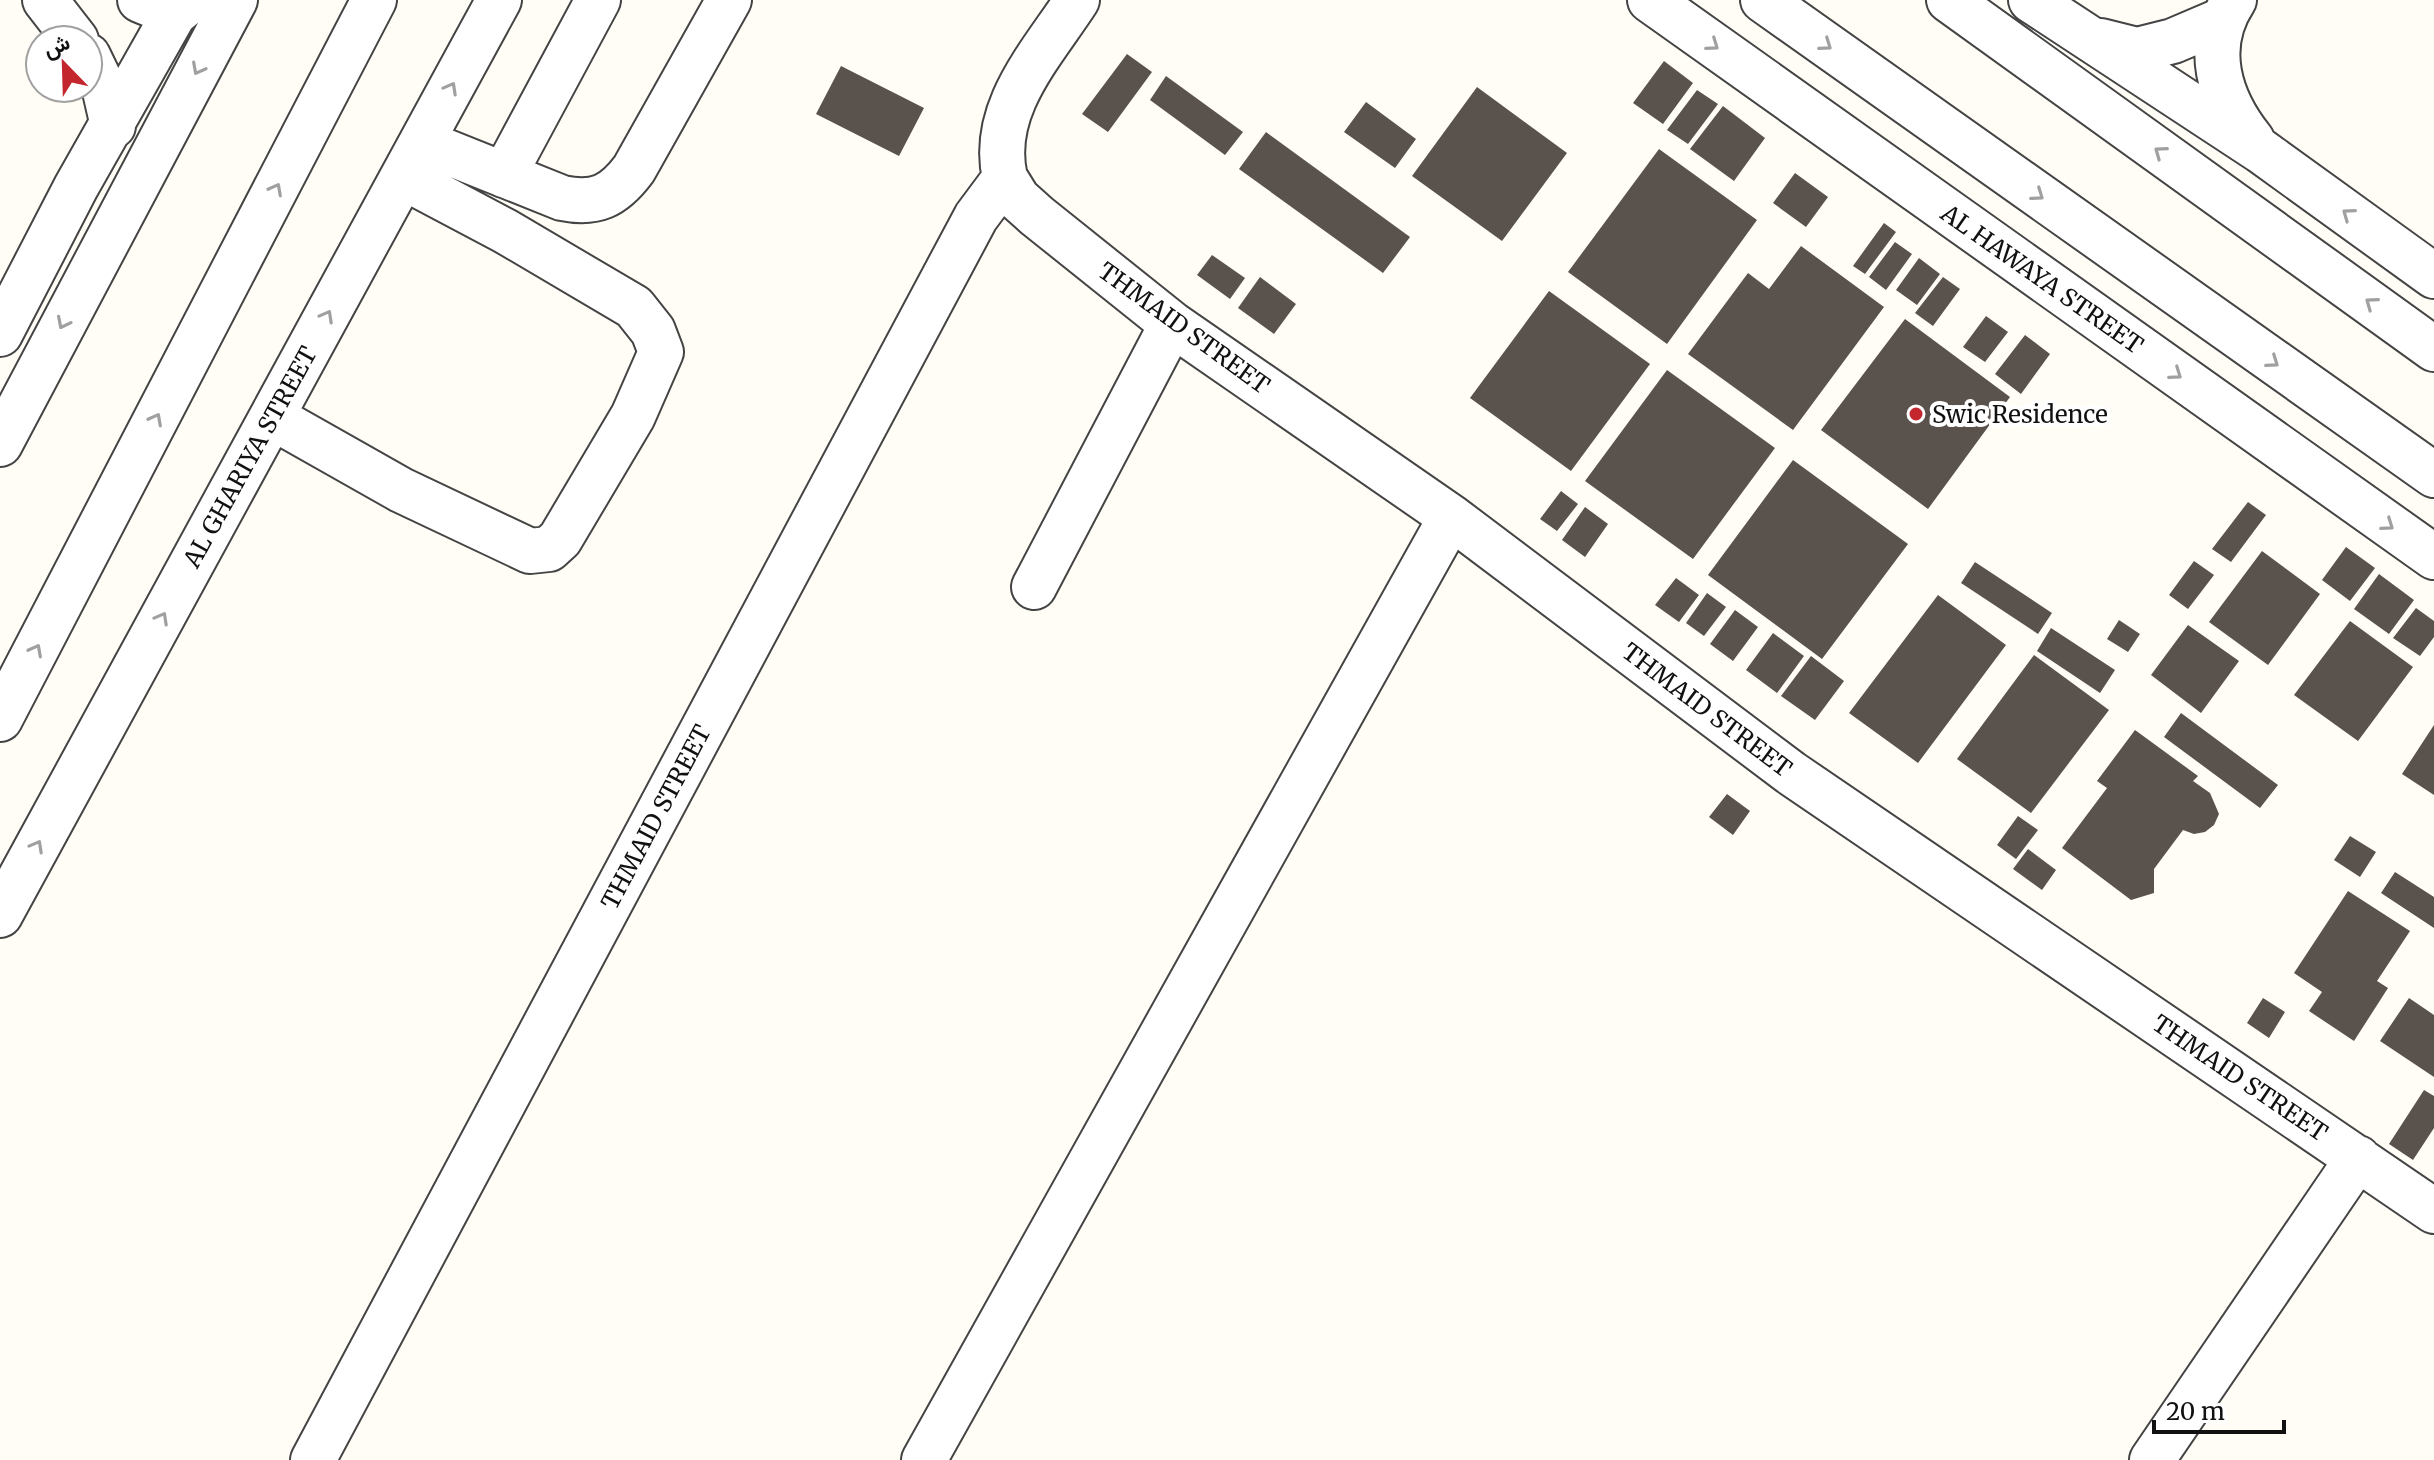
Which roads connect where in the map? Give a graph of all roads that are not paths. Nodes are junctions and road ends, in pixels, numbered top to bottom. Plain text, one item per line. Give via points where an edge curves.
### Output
1 (45, 0) edge
2 (235, 0) edge
3 (352, 0) edge
4 (374, 0) edge
5 (499, 0) edge
6 (598, 0) edge
7 (729, 0) edge
8 (1077, 0) edge
9 (1650, 0) edge
10 (1763, 0) edge
11 (1949, 0) edge
12 (2031, 0) edge
13 (168, 5) edge
14 (2227, 10) edge
15 (64, 24) edge
16 (2095, 39) junction
17 (329, 87) junction
18 (104, 89) edge
19 (113, 126) junction
20 (2261, 151) junction
21 (412, 159) junction
22 (504, 175) junction
23 (1005, 178) junction
24 (76, 187) junction
25 (91, 267) junction
26 (2434, 276) edge
27 (1172, 324) junction
28 (0, 334) edge
29 (2434, 349) edge
30 (272, 417) junction
31 (0, 444) edge
32 (2434, 475) edge
33 (1451, 517) junction
34 (2434, 557) edge
35 (1034, 587) dead end
36 (0, 719) edge
37 (0, 915) edge
38 (2358, 1158) junction
39 (2434, 1211) edge
40 (313, 1460) edge
41 (924, 1460) edge
42 (2152, 1460) edge

1 - 15 street
2 -> 25 street
3 - 17 street
4 - 17 street
21 -> 5 street, AL GHARIYA STREET
6 - 22 street
7 - 22 street via 622,186 604,199 583,203
8 - 23 street via 1006,115 1001,134
9 -> 34 street, AL HAWAYA STREET
10 -> 32 street
29 -> 11 street
12 - 16 street
13 - 19 street
14 - 16 street via 2173,41 2137,50
14 - 20 street via 2218,74 2232,115
16 - 20 street
36 -> 17 street
18 - 19 street
19 - 24 street
26 -> 20 street
21 - 22 street
30 -> 21 street, AL GHARIYA STREET
21 - 30 street via 505,231 634,307 661,352 633,416 560,539 549,549 530,551 401,490
23 - 27 street, THMAID STREET via 1037,216
23 - 40 street, THMAID STREET via 976,217
24 - 25 street
24 - 28 street
25 -> 31 street
27 - 33 street, THMAID STREET
27 - 35 street
37 -> 30 street, AL GHARIYA STREET
33 - 38 street, THMAID STREET via 1791,773
33 - 41 street
38 - 39 street, THMAID STREET
38 - 42 street

